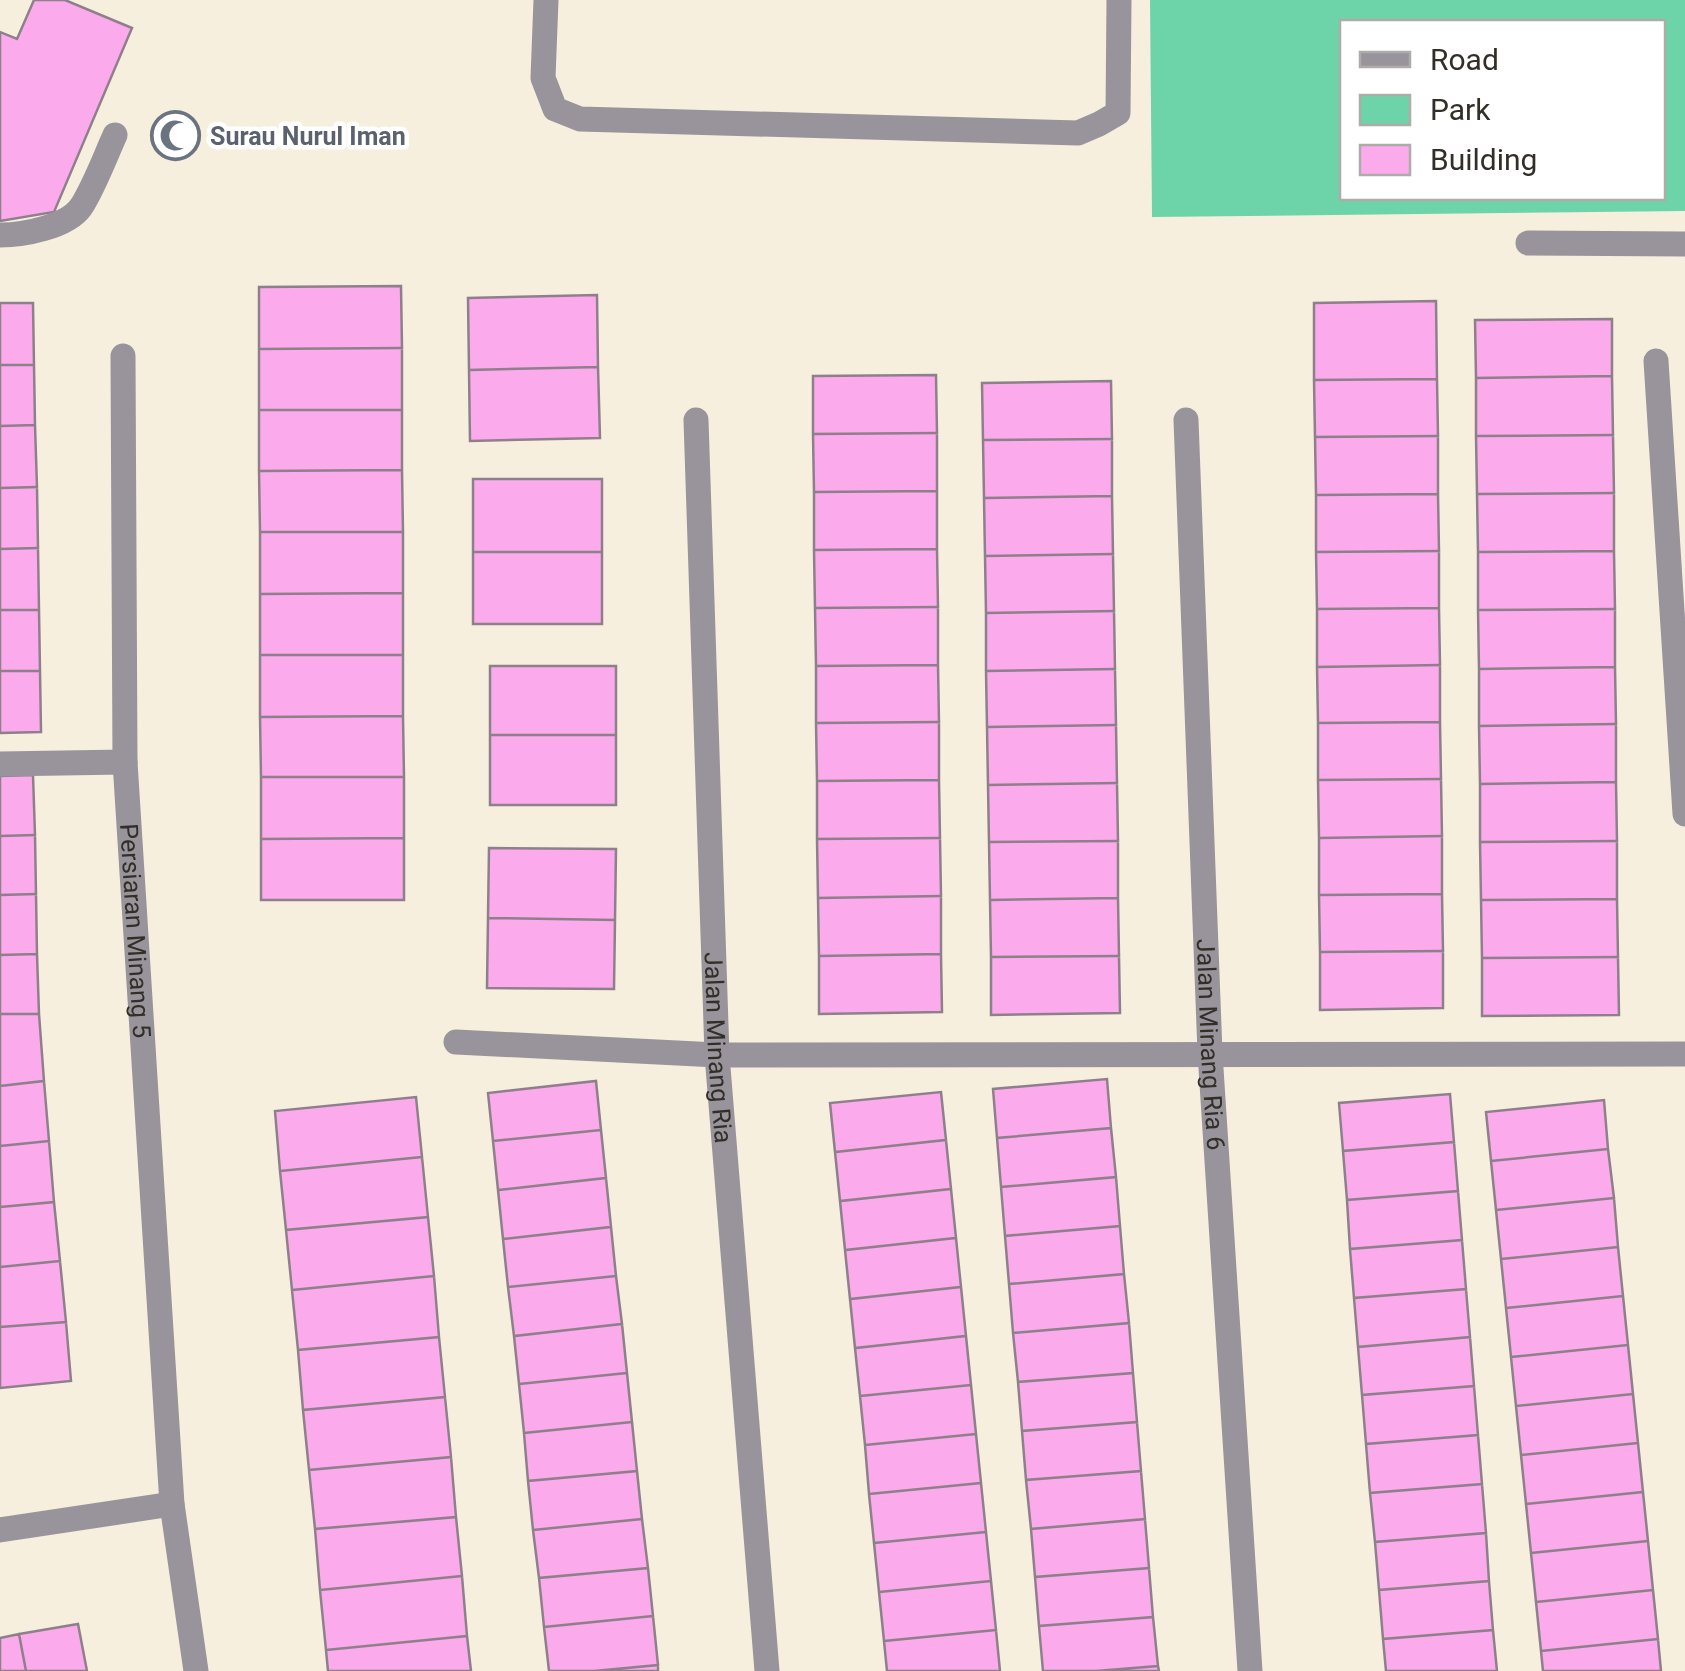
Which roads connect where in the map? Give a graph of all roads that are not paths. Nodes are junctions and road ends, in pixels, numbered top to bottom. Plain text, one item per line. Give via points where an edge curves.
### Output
1 (546, 0) edge
2 (1119, 0) edge
3 (116, 135) dead end
4 (0, 235) edge
5 (1528, 243) dead end
6 (1685, 244) edge
7 (123, 356) dead end
8 (1656, 361) dead end
9 (696, 420) dead end
10 (1186, 420) dead end
11 (125, 762) junction
12 (0, 764) edge
13 (1685, 814) edge
14 (456, 1042) dead end
15 (1210, 1053) junction
16 (1685, 1054) edge
17 (717, 1055) junction
18 (172, 1504) junction
19 (0, 1530) edge
20 (196, 1671) edge
21 (767, 1671) edge
22 (1250, 1671) edge

1 - 2 street via 543,78 555,109 580,120 1078,133 1118,113
3 - 4 street via 79,211 52,226
5 - 6 street
7 - 11 street, Persiaran Minang 5
8 - 13 street
9 - 17 street, Jalan Minang Ria
10 - 15 street, Jalan Minang Ria 6
11 - 12 street
11 - 18 street, Persiaran Minang 5
14 - 17 street
15 - 16 street
15 - 17 street
15 - 22 street, Jalan Minang Ria 6
17 - 21 street, Jalan Minang Ria
18 - 19 street
18 - 20 street, Persiaran Minang 5

